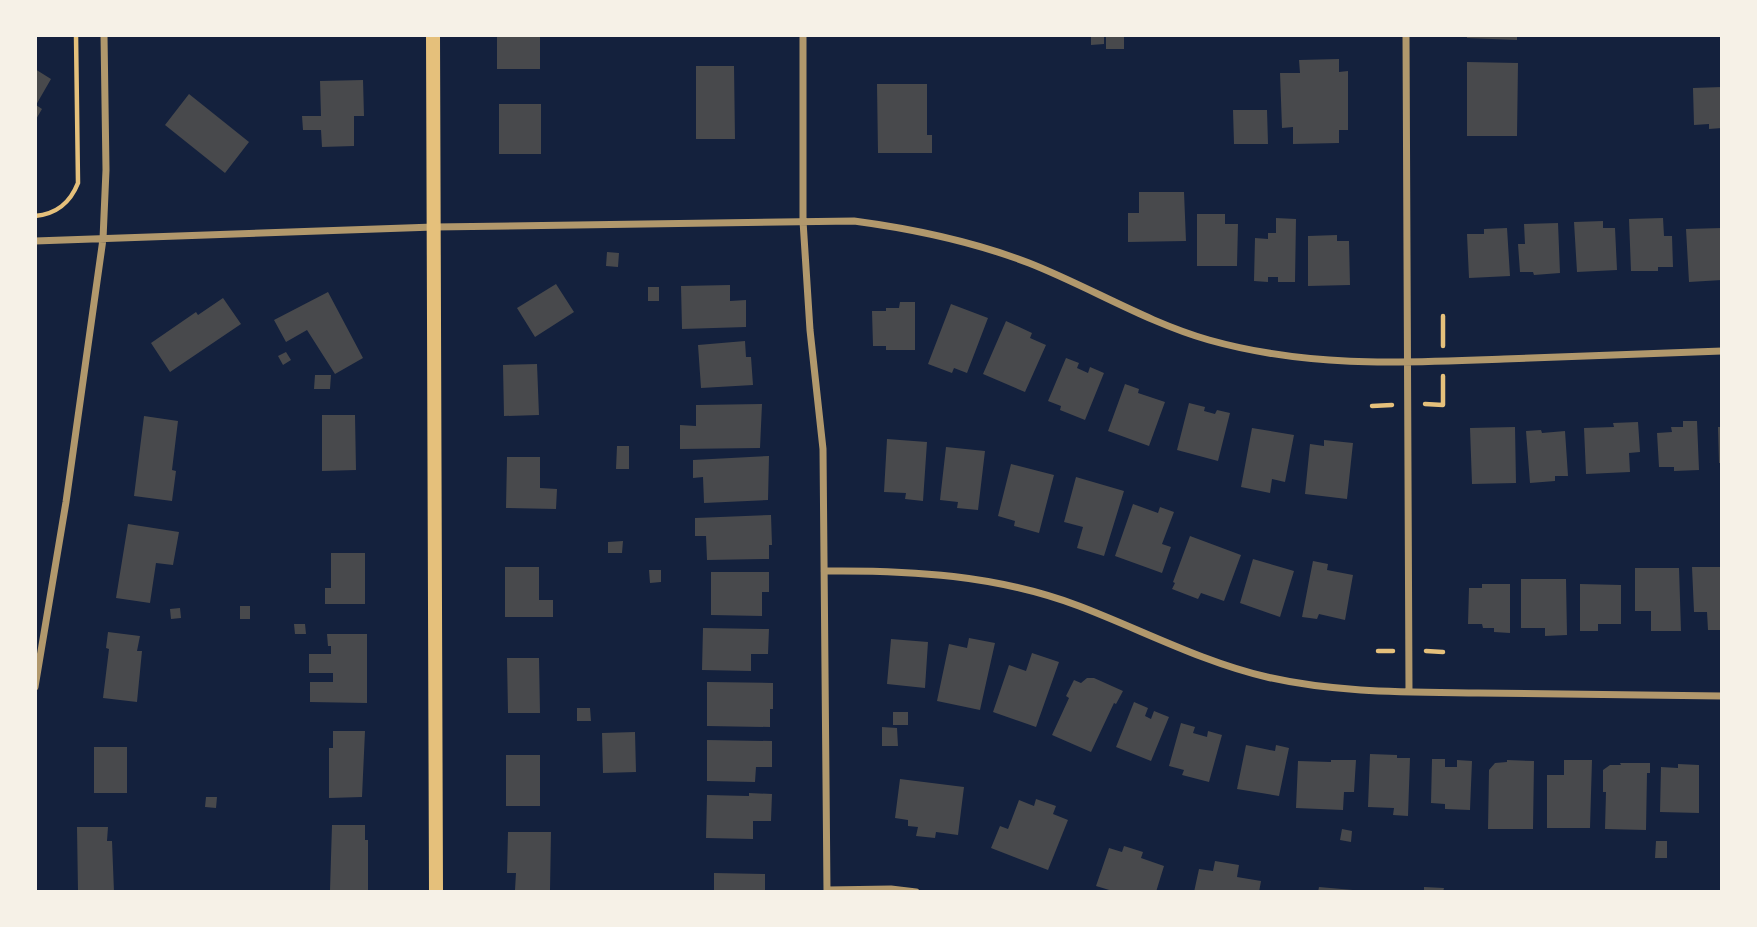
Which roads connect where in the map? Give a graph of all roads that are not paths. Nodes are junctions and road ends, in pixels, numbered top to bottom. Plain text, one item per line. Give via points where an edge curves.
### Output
1 (104, 35) edge
2 (433, 35) edge
3 (803, 35) edge
4 (1406, 35) edge
5 (803, 221) junction
6 (434, 227) junction
7 (103, 239) junction
8 (35, 241) edge
9 (1722, 351) edge
10 (1408, 363) junction
11 (824, 571) junction
12 (35, 687) edge
13 (1409, 692) junction
14 (1722, 696) edge
15 (827, 891) edge
16 (436, 892) edge
17 (916, 892) edge

1 - 7 street
2 - 6 main road
3 - 5 street
4 - 10 street
5 - 6 street
5 - 10 street via 867,222 969,242 1030,264 1145,318 1209,340 1344,363
5 - 11 street via 823,449
6 - 7 street
6 - 16 main road
7 - 8 street
7 - 12 street
9 - 10 street
10 - 13 street
11 - 13 street via 956,575 1019,588 1078,606 1208,660 1268,677 1332,688
11 - 15 street
13 - 14 street
15 - 17 street

